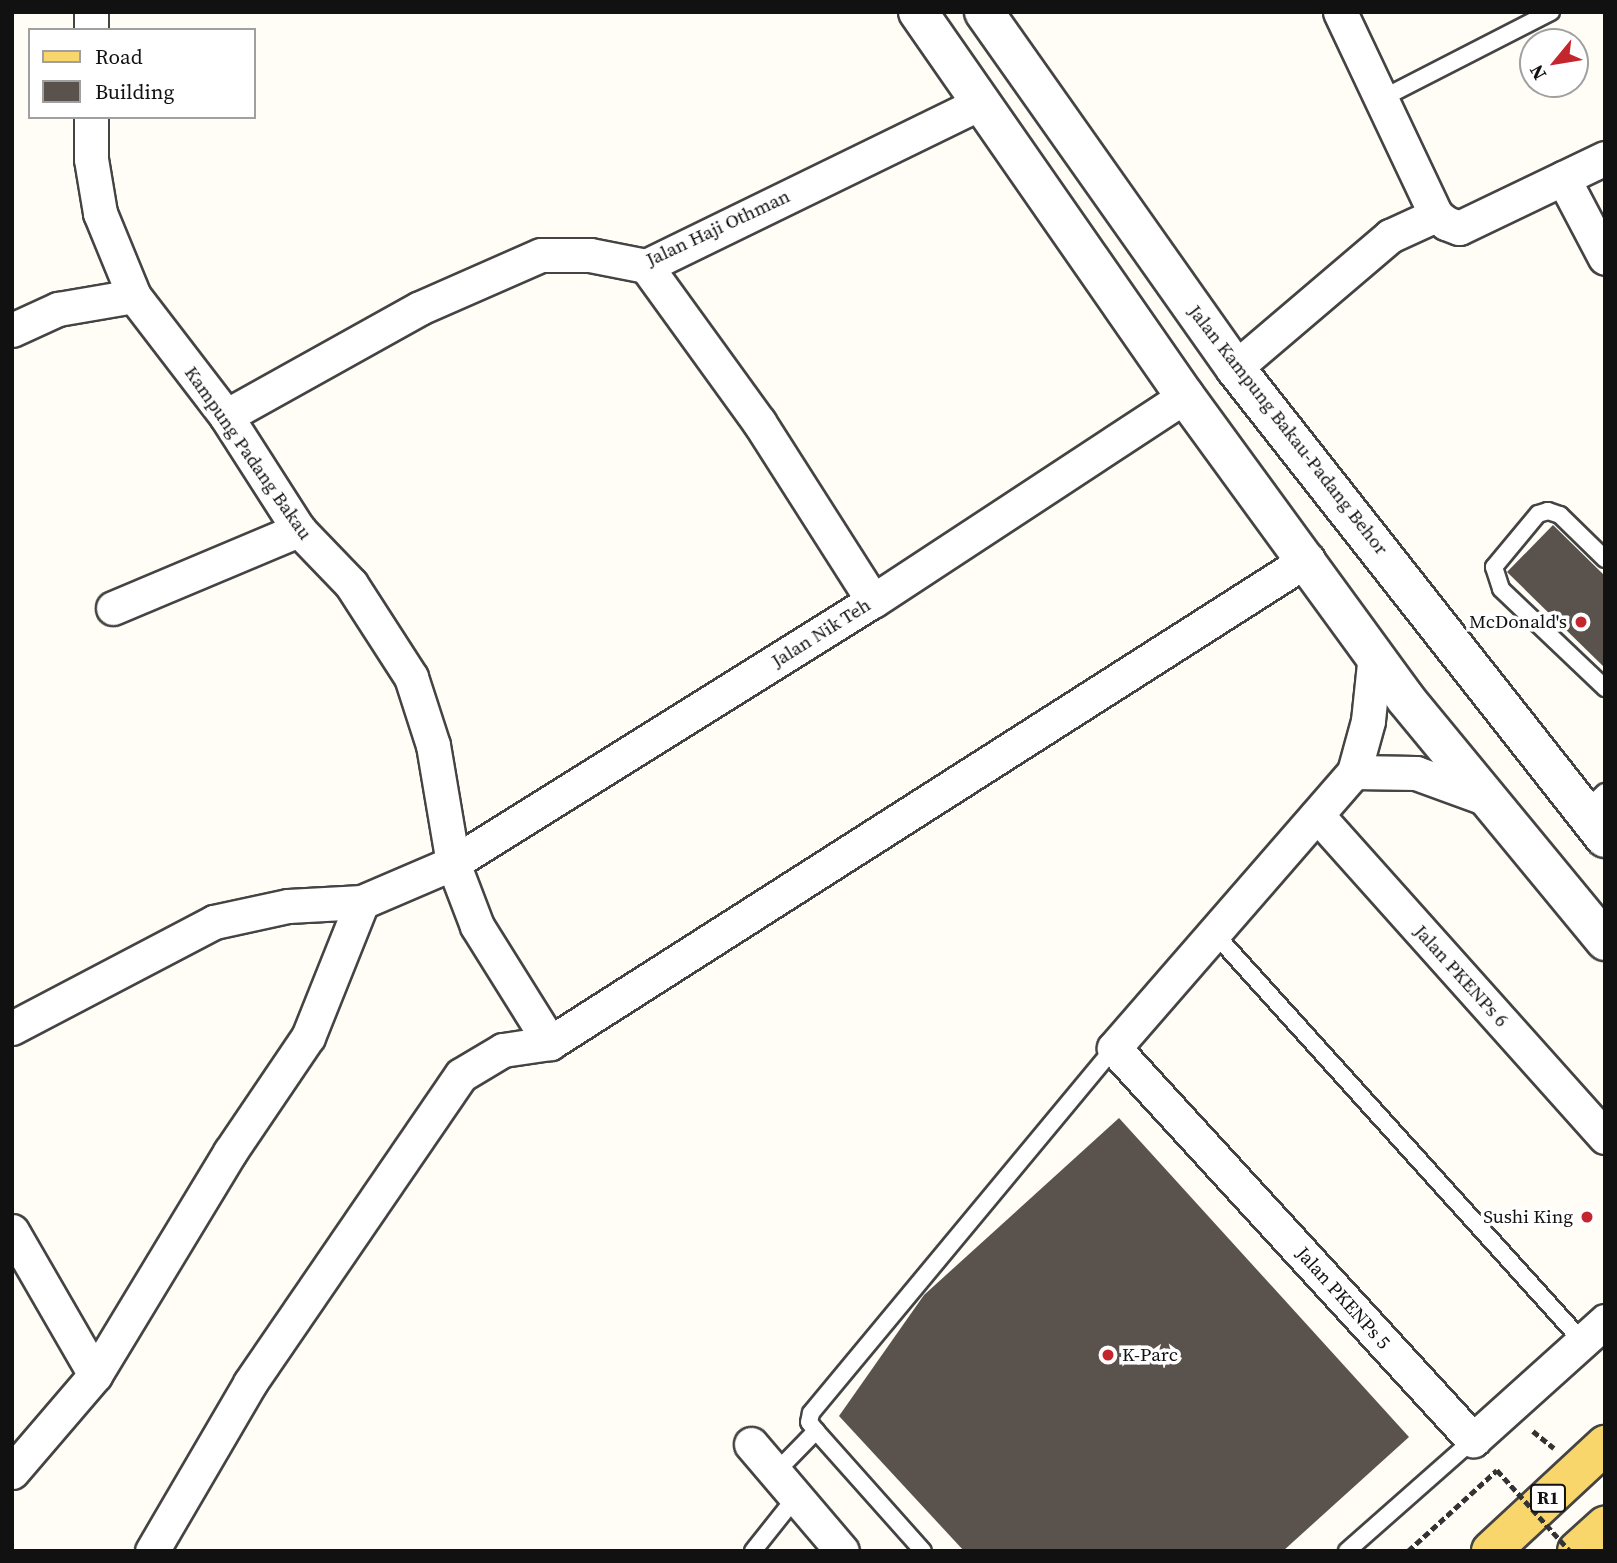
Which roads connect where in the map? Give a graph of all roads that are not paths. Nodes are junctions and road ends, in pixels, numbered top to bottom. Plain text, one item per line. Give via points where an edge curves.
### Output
1 (918, 12) edge
2 (984, 12) edge
3 (1340, 12) edge
4 (1551, 12) edge
5 (1381, 99) junction
6 (978, 104) junction
7 (91, 119) edge
8 (1605, 158) edge
9 (1563, 178) junction
10 (1436, 215) junction
11 (1605, 258) edge
12 (646, 266) junction
13 (134, 296) junction
14 (12, 330) edge
15 (1235, 368) junction
16 (1185, 396) junction
17 (226, 416) junction
18 (299, 530) junction
19 (1308, 559) junction
20 (1605, 559) edge
21 (873, 601) junction
22 (113, 608) dead end
23 (1375, 654) junction
24 (1605, 688) edge
25 (1354, 772) junction
26 (1487, 799) junction
27 (1317, 815) junction
28 (1598, 815) edge
29 (453, 863) junction
30 (362, 902) junction
31 (1214, 933) junction
32 (1605, 941) edge
33 (12, 1028) edge
34 (550, 1043) junction
35 (1114, 1048) junction
36 (1605, 1137) edge
37 (12, 1231) edge
38 (1594, 1331) edge
39 (95, 1375) junction
40 (816, 1431) junction
41 (1473, 1440) junction
42 (751, 1444) dead end
43 (1605, 1445) edge
44 (12, 1472) edge
45 (786, 1485) junction
46 (1605, 1526) edge
47 (152, 1551) edge
48 (753, 1551) edge
49 (842, 1551) edge
50 (923, 1551) edge
51 (1347, 1551) edge
52 (1491, 1551) edge
53 (1577, 1551) edge

1 - 6 street
2 - 15 street, Jalan Kampung Bakau-Padang Behor
3 - 5 street
4 - 5 lane
5 - 10 street
6 - 12 street, Jalan Haji Othman
6 - 16 street
7 - 13 street, Kampung Padang Bakau via 91,159 100,213
8 - 9 street
9 - 10 street via 1459,229
9 - 11 street
10 - 15 street via 1390,236
12 - 17 street, Jalan Haji Othman via 590,255 541,256 420,308
12 - 21 street via 759,422
13 - 14 street via 58,309
13 - 17 street, Kampung Padang Bakau
15 - 28 street, Jalan Kampung Bakau-Padang Behor
16 - 19 street
16 - 21 street, Jalan Nik Teh
17 - 18 street, Kampung Padang Bakau
18 - 22 street
18 - 29 street, Kampung Padang Bakau via 351,584 411,677 433,744
19 - 23 street
19 - 34 street
20 - 24 lane via 1560,515 1548,511 1538,514 1494,567 1501,589
21 - 29 street, Jalan Nik Teh
23 - 25 street via 1368,721
23 - 26 street
25 - 26 street via 1416,773
25 - 27 street
26 - 32 street
27 - 31 street
27 - 36 street, Jalan PKENPs 6
29 - 30 street, Jalan Nik Teh
29 - 34 street, Kampung Padang Bakau via 477,926
30 - 33 street via 288,906 214,922
30 - 39 street via 308,1037 230,1152
31 - 35 street
31 - 38 lane
34 - 47 street via 503,1050 461,1075 250,1382
35 - 40 lane via 811,1413 809,1422
35 - 41 street, Jalan PKENPs 5
37 - 39 street
38 - 41 street
39 - 44 street
40 - 45 lane
40 - 50 lane
41 - 51 lane
42 - 45 street
43 - 52 main road, R1
45 - 48 lane
45 - 49 street
46 - 53 main road

